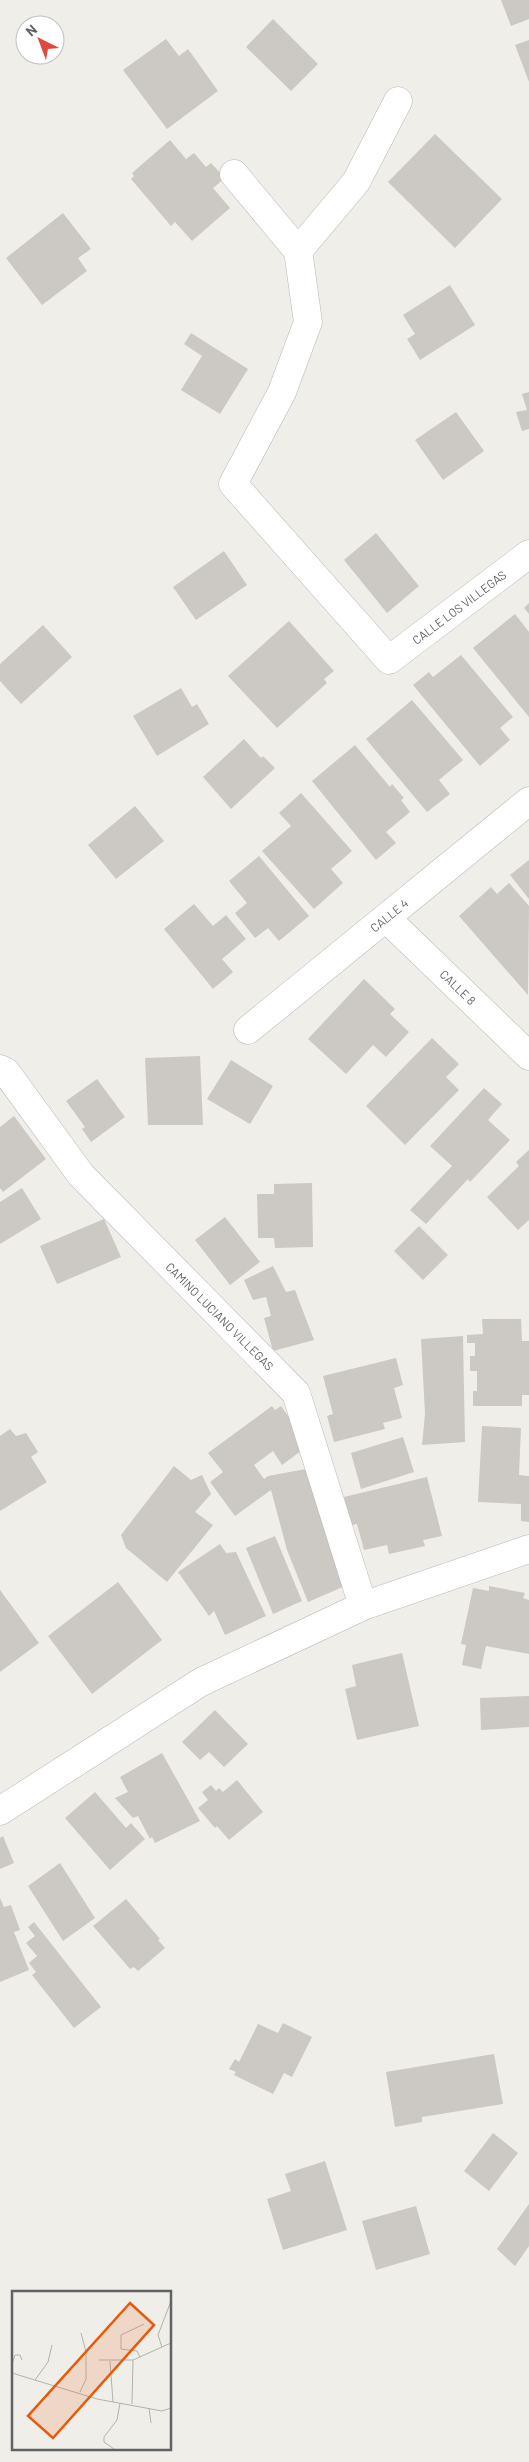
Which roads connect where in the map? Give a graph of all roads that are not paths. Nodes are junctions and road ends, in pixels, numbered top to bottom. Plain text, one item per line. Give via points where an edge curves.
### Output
1 (398, 101) dead end
2 (234, 174) dead end
3 (298, 251) junction
4 (529, 554) edge
5 (529, 801) edge
6 (386, 918) junction
7 (248, 1030) dead end
8 (529, 1056) edge
9 (0, 1068) edge
10 (529, 1549) edge
11 (363, 1606) junction
12 (0, 1811) edge

1 - 3 street via 356,182
2 - 3 street
3 - 4 street, CALLE LOS VILLEGAS via 308,322 282,392 233,484 389,660
5 - 6 street, CALLE 4
6 - 7 street, CALLE 4
6 - 8 street, CALLE 8
9 - 11 street, CAMINO LUCIANO VILLEGAS via 81,1175 296,1392
10 - 11 street
11 - 12 street via 201,1682

